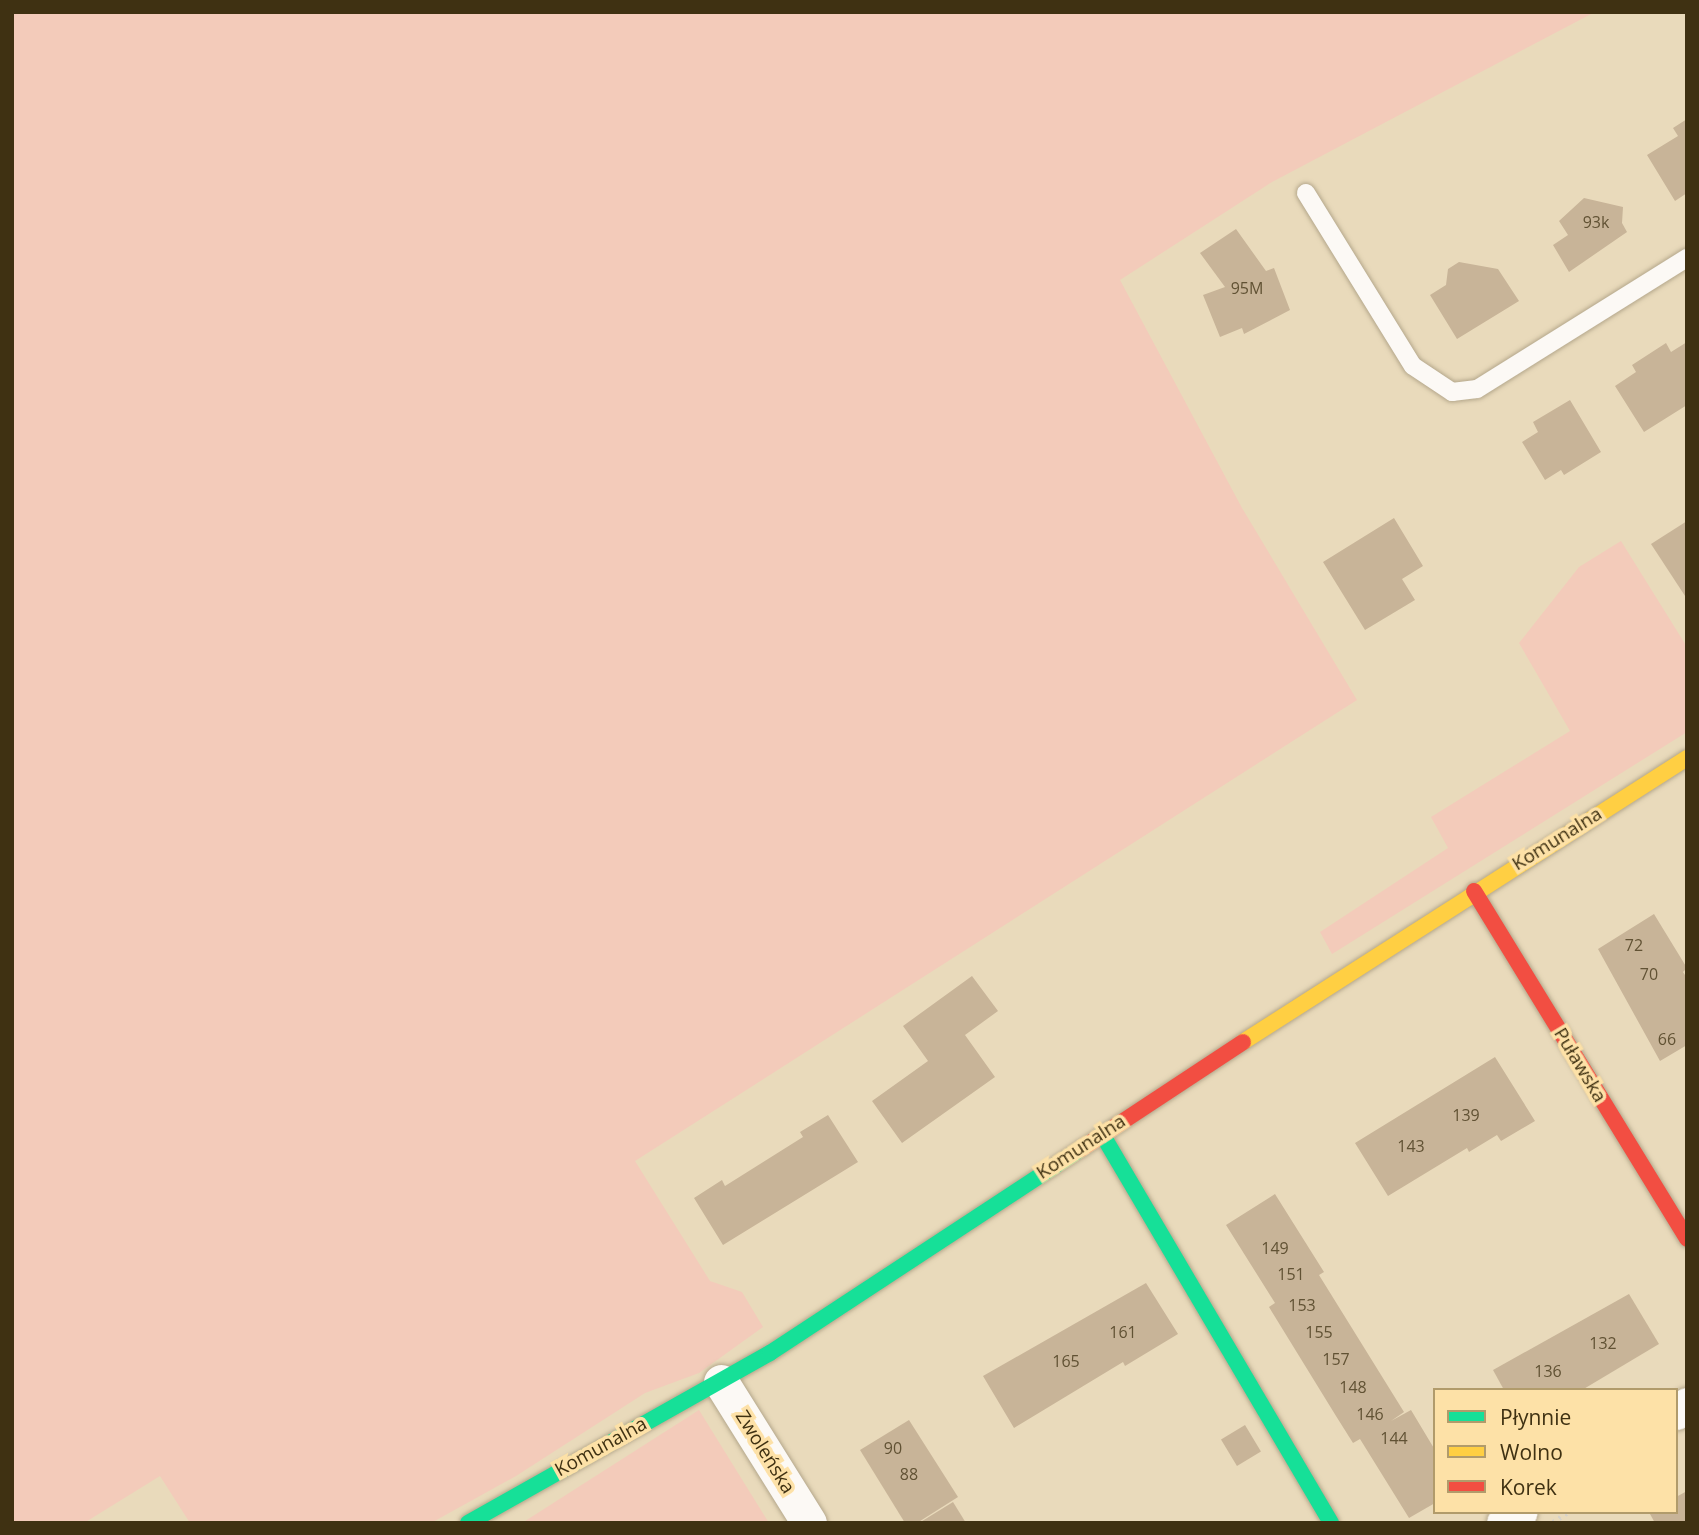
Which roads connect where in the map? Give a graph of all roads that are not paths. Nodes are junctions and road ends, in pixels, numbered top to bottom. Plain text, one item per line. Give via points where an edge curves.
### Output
1 (1306, 193) dead end
2 (1687, 258) edge
3 (1687, 758) edge
4 (1474, 891) junction
5 (1102, 1134) junction
6 (1687, 1239) edge
7 (721, 1382) junction
8 (468, 1523) edge
9 (809, 1523) edge
10 (1331, 1523) edge

1 - 2 lane via 1413,366 1452,392 1477,389
3 - 4 street, Komunalna
4 - 5 street, Komunalna
4 - 6 street, Puławska
5 - 7 street, Komunalna
5 - 10 street
7 - 8 street, Komunalna
7 - 9 street, Zwoleńska

